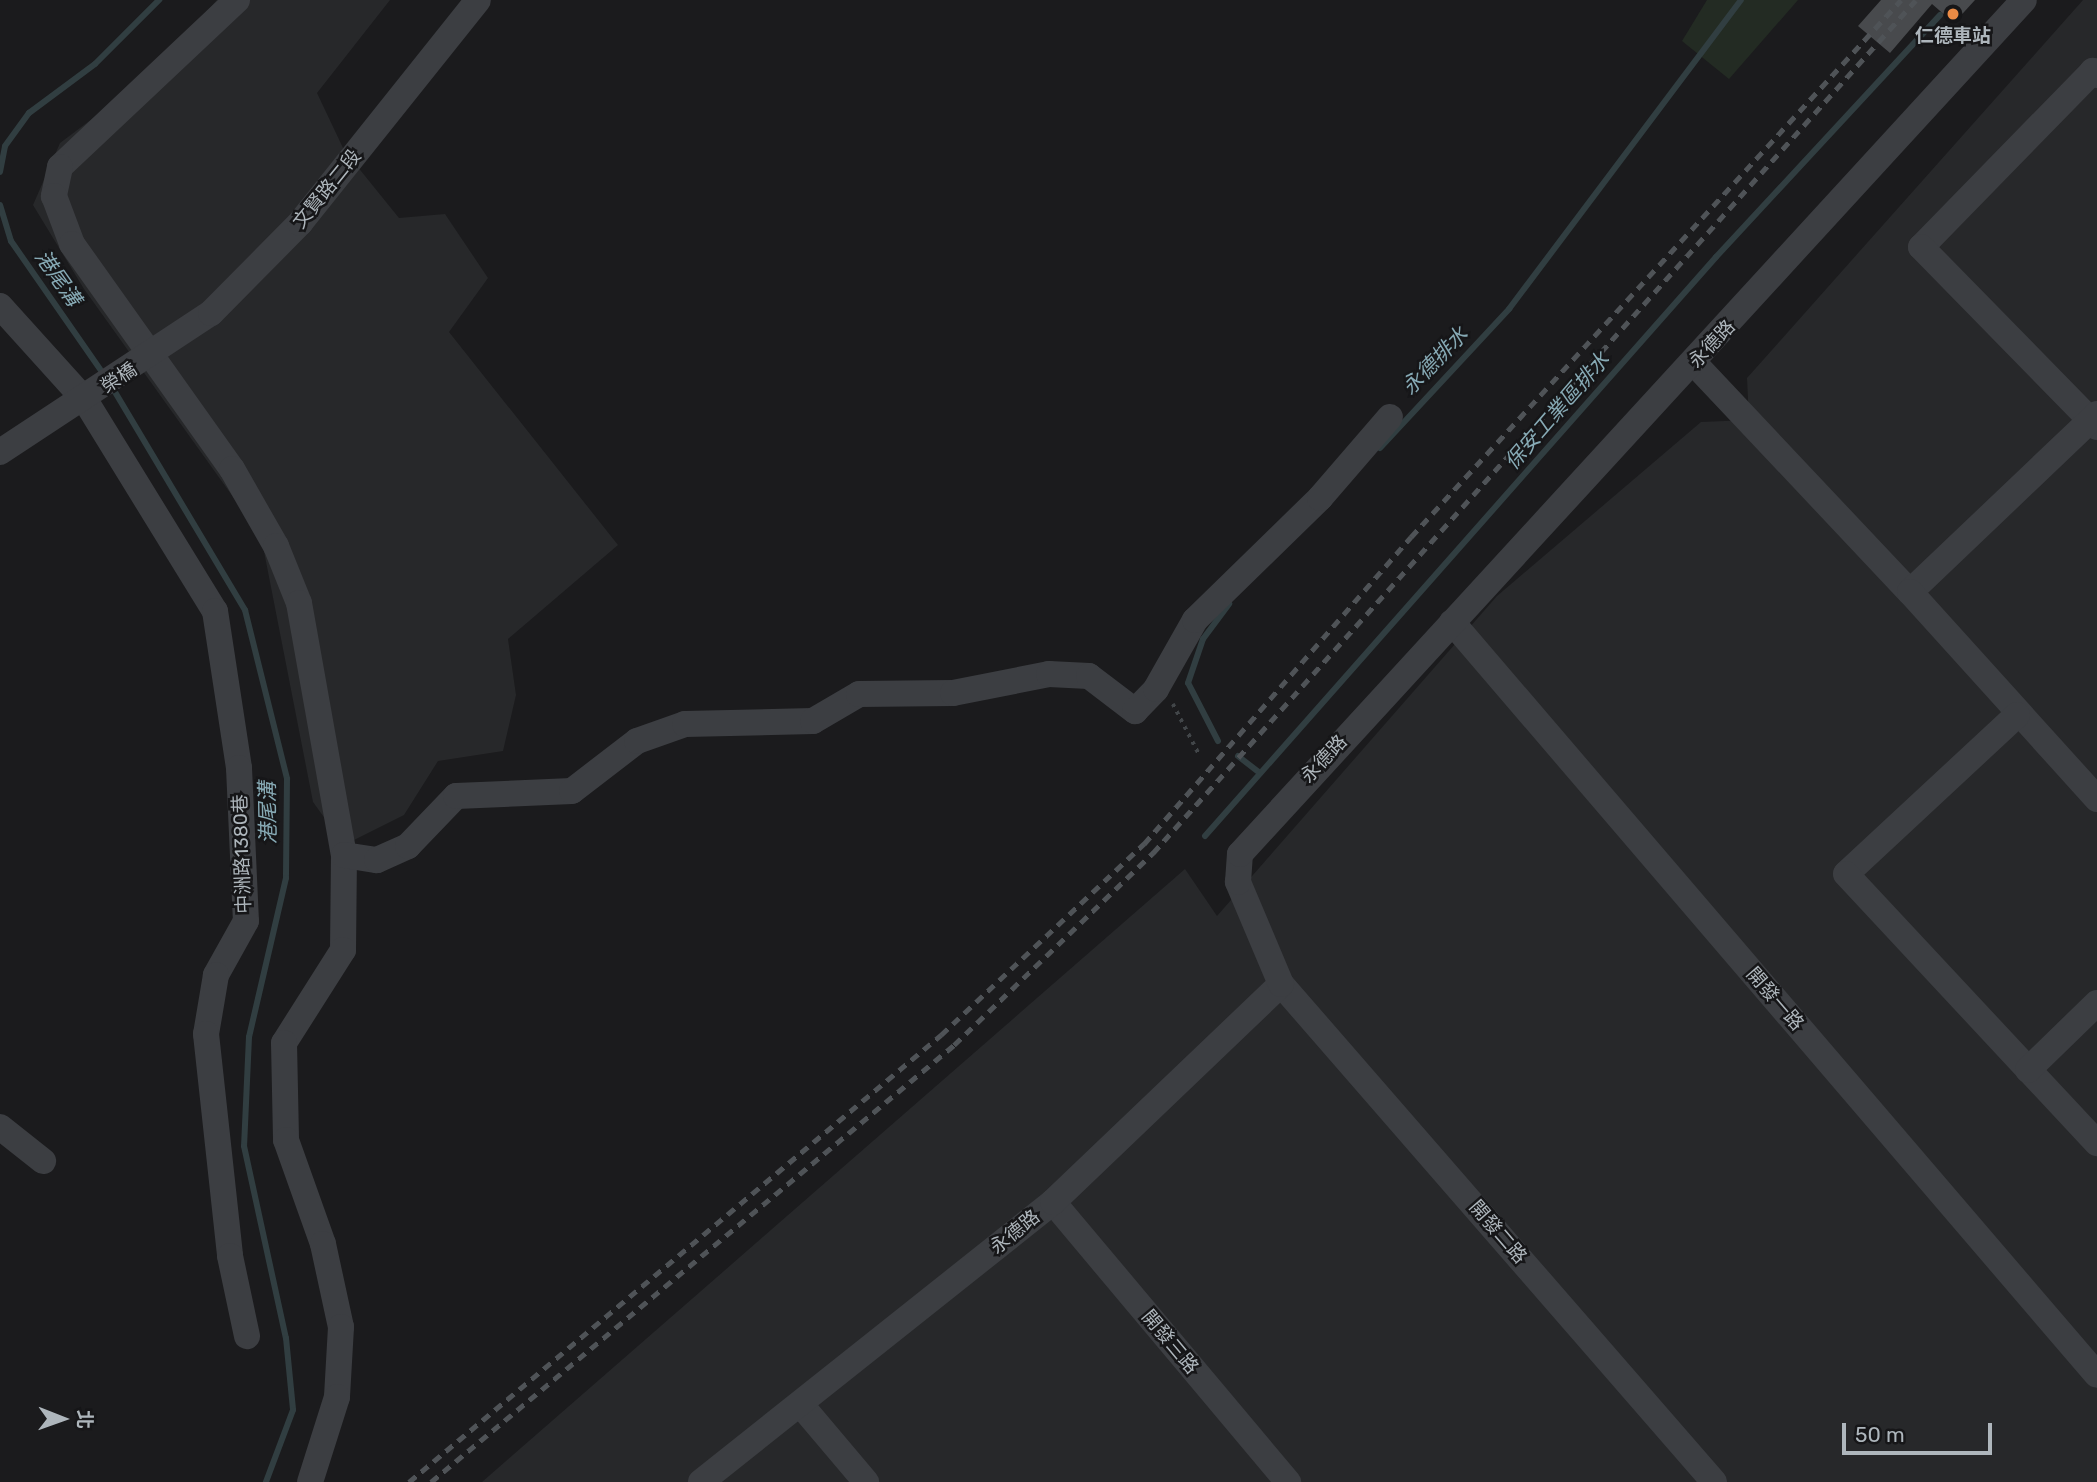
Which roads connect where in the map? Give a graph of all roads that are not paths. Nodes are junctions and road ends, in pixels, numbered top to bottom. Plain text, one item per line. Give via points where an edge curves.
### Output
1 (237, 0) edge
2 (478, 0) edge
3 (2024, 0) edge
4 (2097, 75) edge
5 (0, 306) edge
6 (153, 356) junction
7 (1695, 363) junction
8 (85, 400) junction
9 (1390, 417) dead end
10 (2095, 420) edge
11 (0, 452) edge
12 (1910, 592) junction
13 (1452, 622) junction
14 (2017, 715) junction
15 (2097, 799) edge
16 (344, 855) junction
17 (1281, 984) junction
18 (2097, 1003) edge
19 (2028, 1070) junction
20 (0, 1127) edge
21 (2097, 1143) edge
22 (43, 1161) dead end
23 (1053, 1202) junction
24 (247, 1336) dead end
25 (2097, 1375) edge
26 (801, 1405) junction
27 (310, 1482) edge
28 (701, 1482) edge
29 (866, 1482) edge
30 (1288, 1482) edge
31 (1714, 1482) edge

1 - 6 street via 60,167 54,196 72,244
2 - 6 street, 文賢路二段 via 300,223 211,313
3 - 7 street, 永德路
4 - 10 street via 2093,71 1921,247
5 - 8 street, 中洲路1380巷
6 - 8 street, 榮橋
6 - 16 street via 232,468 276,546 299,603
7 - 12 street
7 - 13 street, 永德路
8 - 11 street, 榮橋
8 - 24 street, 中洲路1380巷 via 215,611 239,768 246,921 216,975 206,1034 230,1255
9 - 16 street via 1320,498 1195,620 1164,675 1135,710 1089,676 1049,674 953,693 859,694 813,721 685,724 637,741 572,791 456,796 408,846 377,860
10 - 12 street
12 - 14 street
13 - 17 street, 永德路 via 1240,855 1238,882
13 - 25 street, 開發一路
14 - 15 street
14 - 19 street via 1846,874
16 - 27 street via 343,950 284,1043 286,1140 323,1244 341,1327 337,1397
17 - 23 street, 永德路
17 - 31 street, 開發二路
18 - 19 street
19 - 21 street
20 - 22 street
23 - 26 street, 永德路
23 - 30 street, 開發三路
26 - 28 street, 永德路
26 - 29 street

